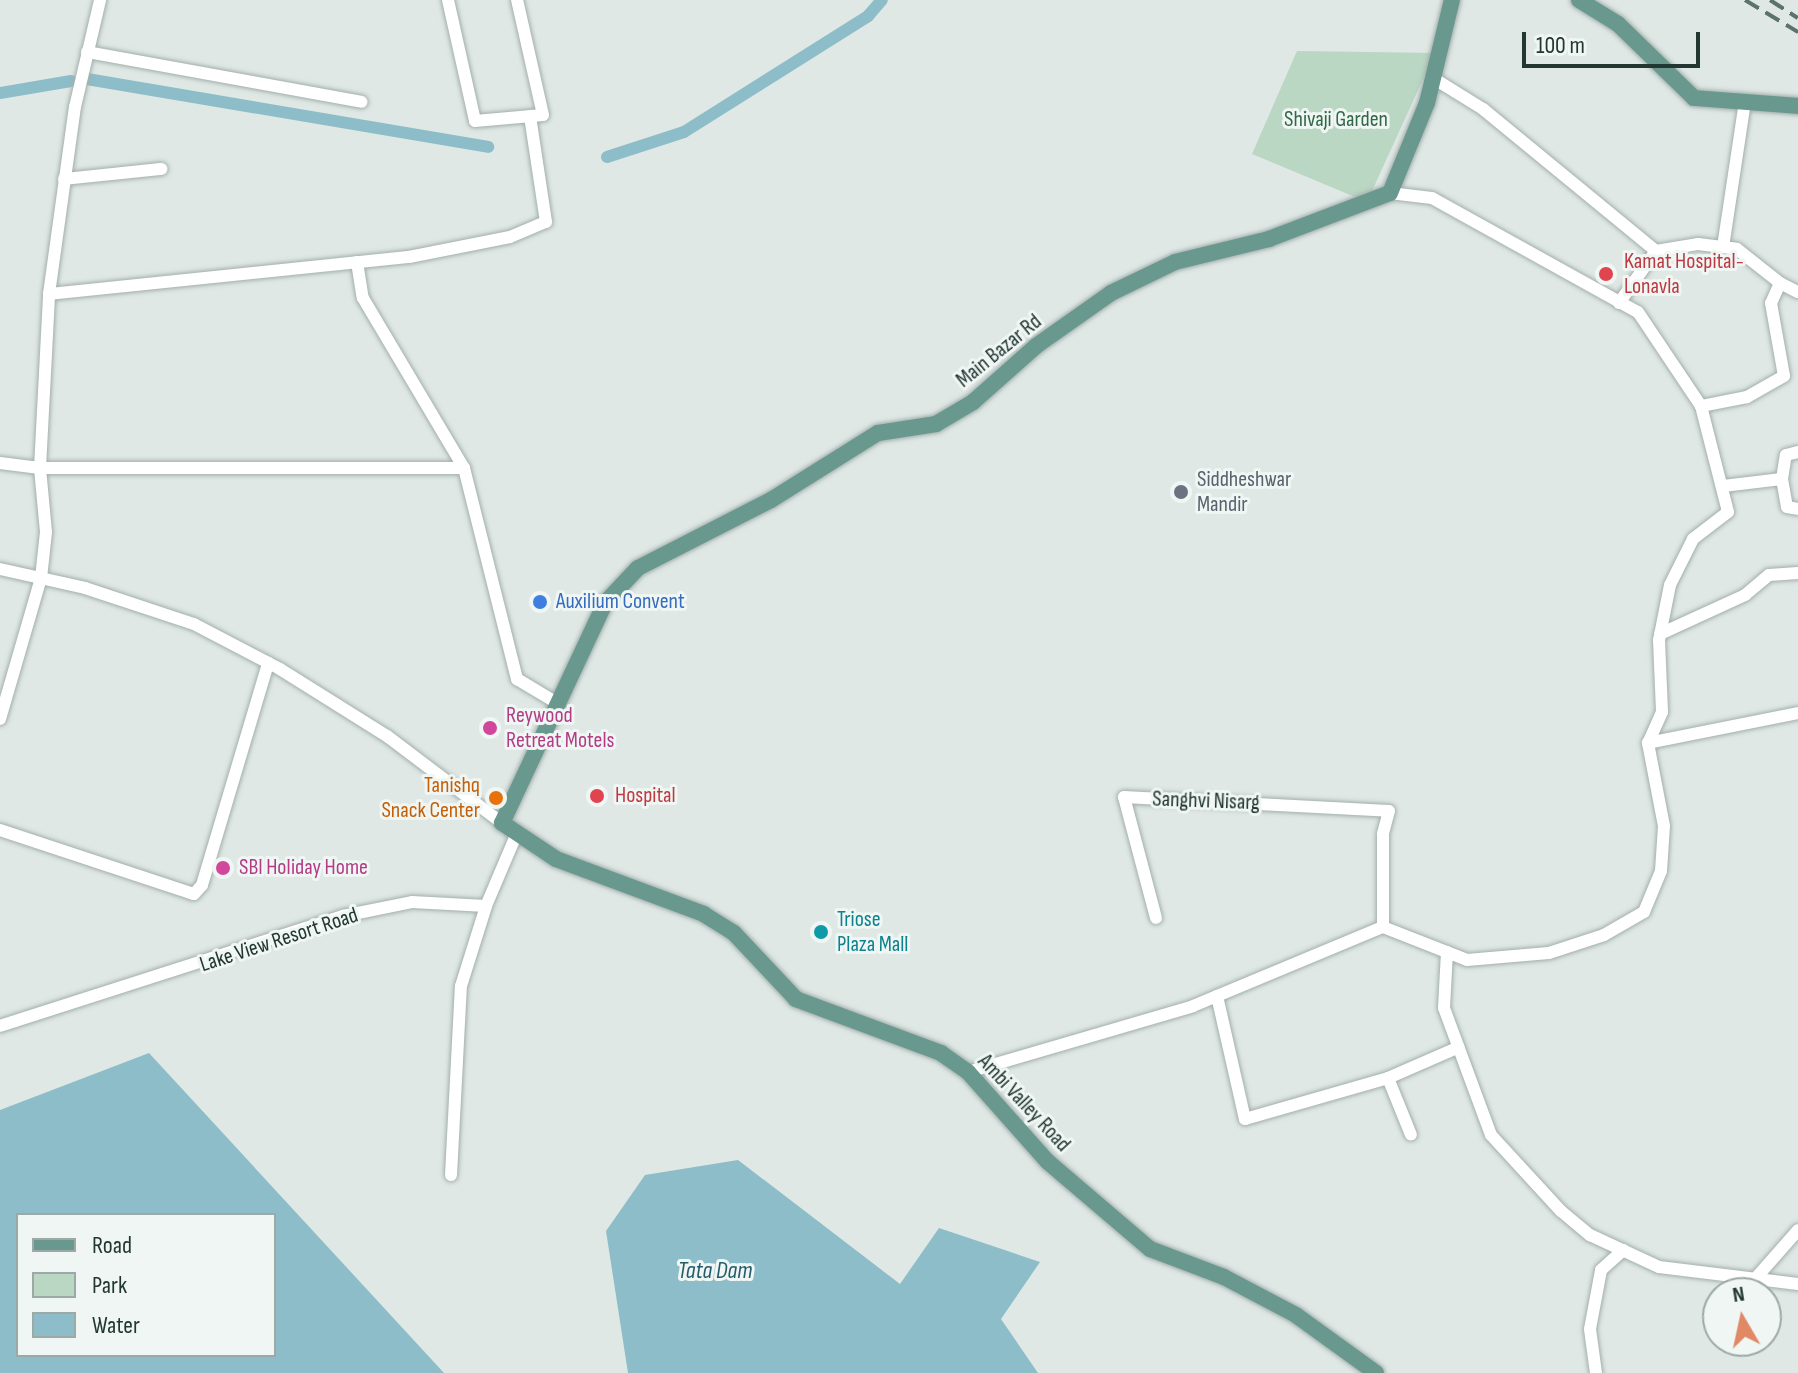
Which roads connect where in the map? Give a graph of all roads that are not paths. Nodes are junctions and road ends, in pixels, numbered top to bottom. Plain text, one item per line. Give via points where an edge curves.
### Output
1 (100, 0) edge
2 (448, 0) edge
3 (517, 0) edge
4 (1452, 0) edge
5 (1579, 0) edge
6 (87, 52) junction
7 (1433, 78) junction
8 (361, 102) dead end
9 (1745, 102) junction
10 (1798, 106) edge
11 (530, 116) junction
12 (161, 169) dead end
13 (64, 179) junction
14 (1390, 193) junction
15 (1723, 247) junction
16 (1656, 251) junction
17 (357, 262) junction
18 (1780, 283) junction
19 (1798, 292) edge
20 (49, 294) junction
21 (1619, 303) junction
22 (1784, 376) junction
23 (1798, 384) edge
24 (1701, 406) junction
25 (1798, 452) edge
26 (0, 463) edge
27 (40, 468) junction
28 (464, 468) junction
29 (1782, 479) junction
30 (1723, 486) junction
31 (1798, 509) edge
32 (0, 569) edge
33 (1798, 573) edge
34 (41, 578) junction
35 (1660, 634) junction
36 (268, 663) junction
37 (557, 703) junction
38 (1798, 713) edge
39 (0, 719) edge
40 (1648, 743) junction
41 (502, 823) junction
42 (0, 830) edge
43 (517, 833) junction
44 (486, 906) junction
45 (1156, 918) dead end
46 (1383, 927) junction
47 (1447, 952) junction
48 (1217, 996) junction
49 (0, 1026) edge
50 (1459, 1047) junction
51 (968, 1072) junction
52 (1388, 1078) junction
53 (1411, 1135) dead end
54 (451, 1175) dead end
55 (1798, 1230) edge
56 (1623, 1250) junction
57 (1739, 1277) edge
58 (1757, 1277) edge
59 (1376, 1373) edge
60 (1596, 1373) edge

1 - 6 street
2 - 11 street via 475,121
3 - 11 street via 543,115
4 - 7 main road
5 - 9 main road via 1618,24 1694,98
6 - 8 street
6 - 13 street
7 - 14 main road
7 - 16 street via 1483,109
9 - 10 main road
9 - 15 street
11 - 17 street via 546,222 510,237
12 - 13 street
13 - 20 street
14 - 21 street via 1432,198
14 - 37 main road, Main Bazar Rd via 1269,239 1175,262 1124,287 1036,346 973,402 936,424 878,433 771,500 638,568 605,603
15 - 16 street
15 - 18 street via 1737,249
16 - 21 street
17 - 20 street
17 - 28 street via 363,298
18 - 19 street
18 - 22 street via 1771,303
20 - 27 street
21 - 24 street via 1638,312 1658,337
22 - 23 street
22 - 24 street via 1747,397
24 - 30 street
25 - 29 street via 1786,455
26 - 27 street
27 - 28 street
27 - 34 street via 46,532
28 - 37 street via 517,679
29 - 30 street
29 - 31 street via 1787,507
30 - 35 street via 1728,512 1693,539 1670,585
32 - 34 street
33 - 35 street via 1769,575 1745,595
34 - 36 street via 194,624
34 - 39 street
35 - 40 street via 1662,712
36 - 41 street via 387,736
36 - 42 street via 202,885 194,894
37 - 41 main road, Main Bazar Rd
38 - 40 street
40 - 47 street via 1664,826 1661,871 1644,912 1604,935 1549,953 1467,960
41 - 43 main road, Ambi Valley Road
43 - 44 street
43 - 51 main road, Ambi Valley Road via 556,859 704,914 734,933 796,999 941,1053
44 - 49 street, Lake View Resort Road via 412,902 343,916
44 - 54 street via 461,986
45 - 46 street, Sanghvi Nisarg via 1124,797 1389,811 1383,834
46 - 47 street
46 - 48 street
47 - 50 street via 1444,1008
48 - 51 street via 1097,1038
48 - 52 street via 1245,1119
50 - 52 street
50 - 56 street via 1491,1135 1561,1211 1590,1235
51 - 59 main road, Ambi Valley Road via 1047,1161 1150,1249 1224,1277 1296,1315
52 - 53 street
55 - 58 street
56 - 57 street via 1659,1267
56 - 60 street via 1601,1270 1590,1329

